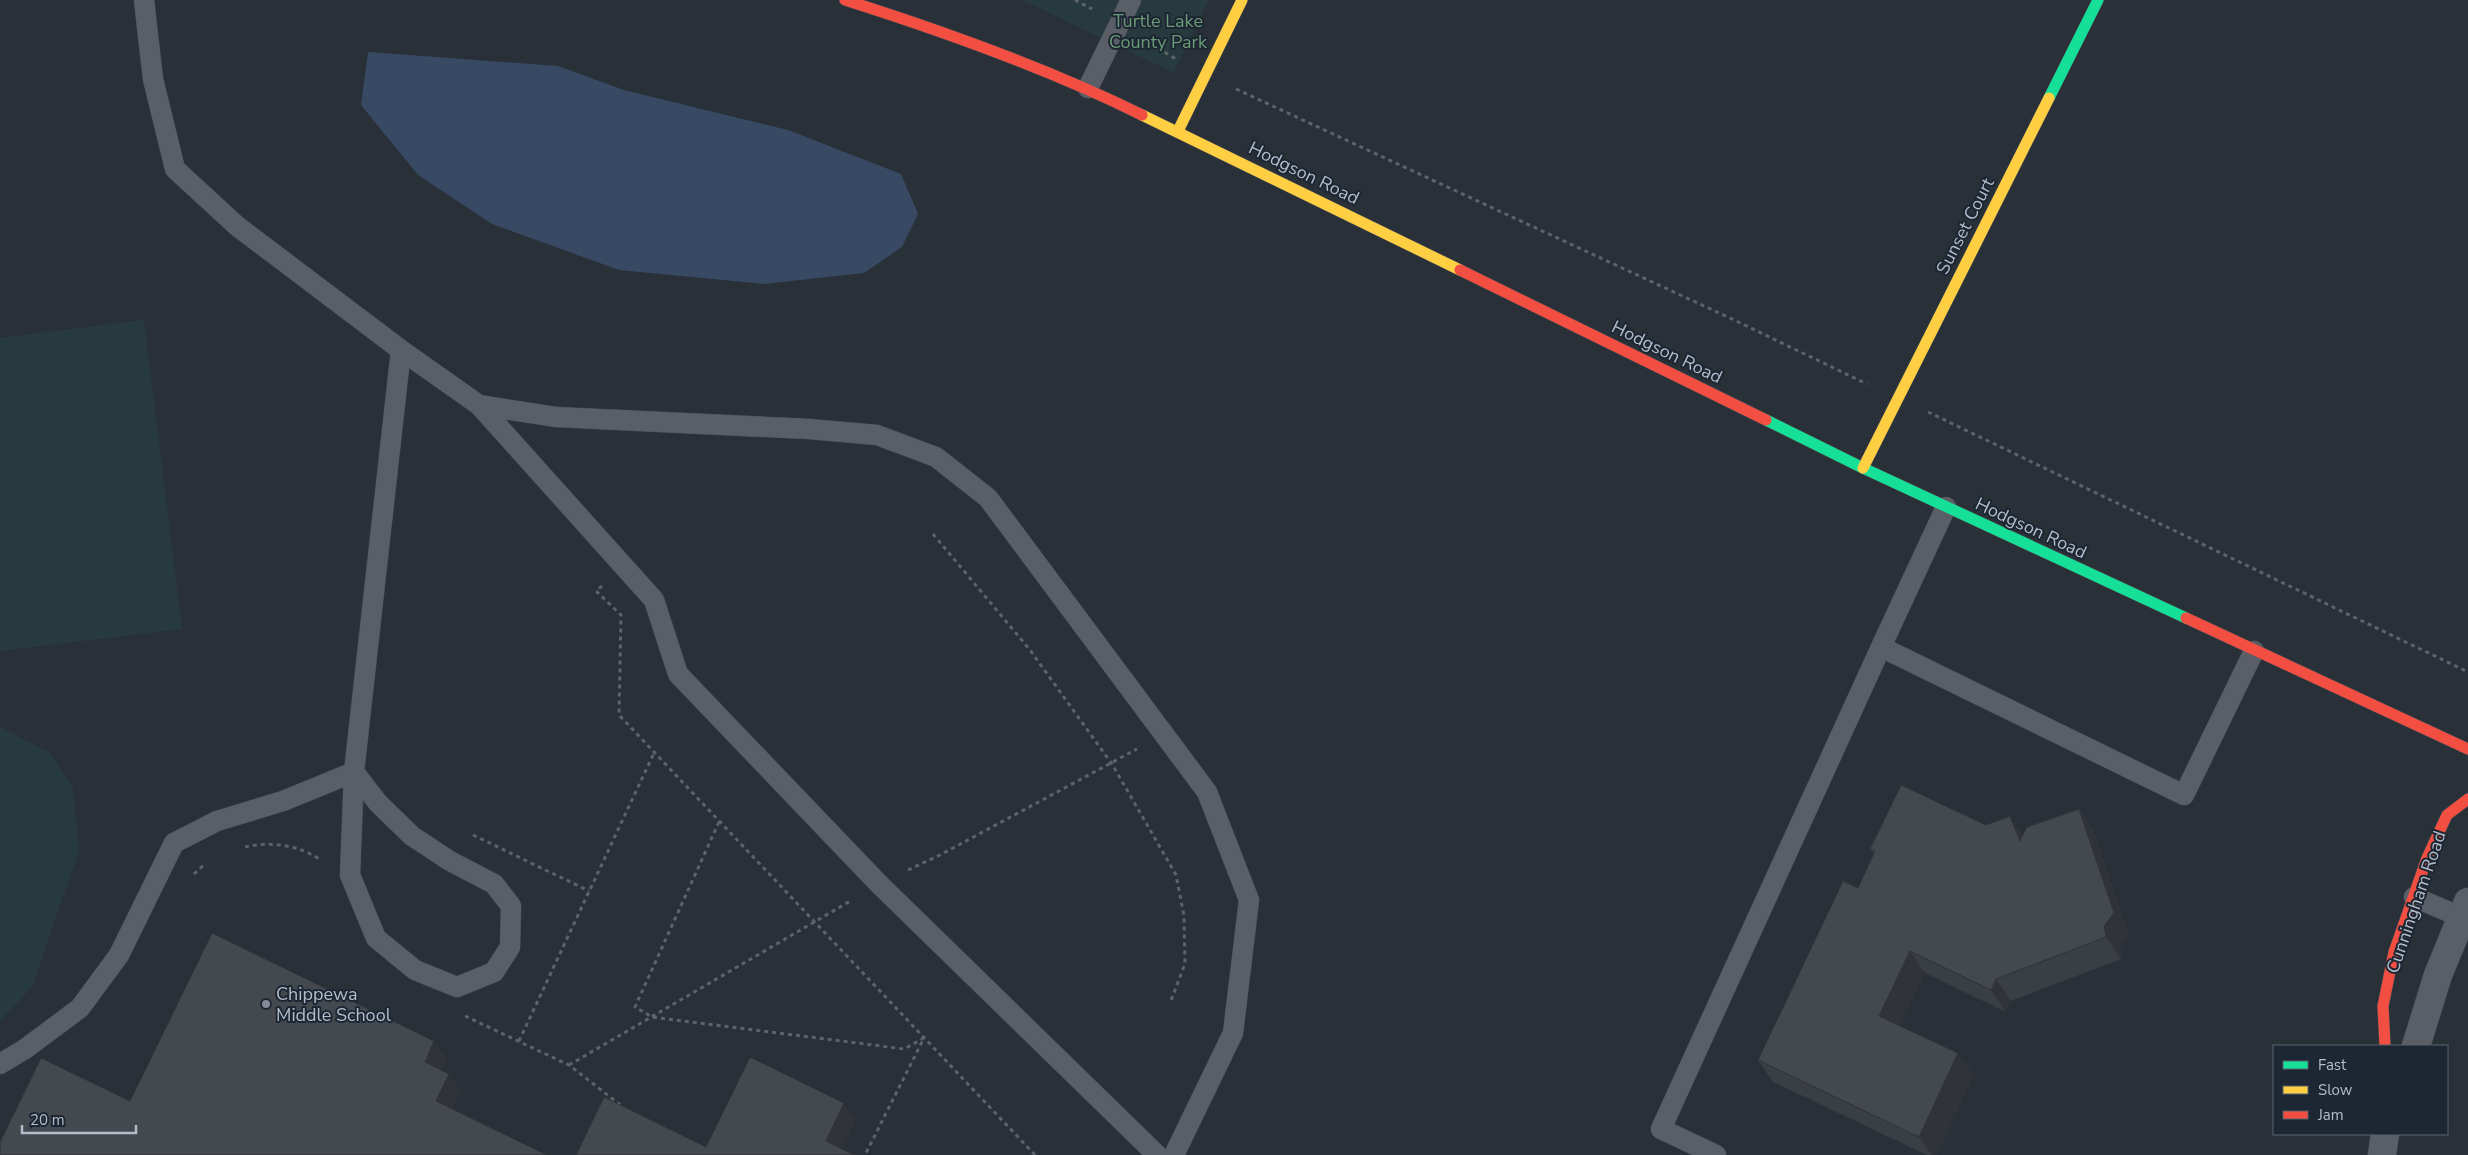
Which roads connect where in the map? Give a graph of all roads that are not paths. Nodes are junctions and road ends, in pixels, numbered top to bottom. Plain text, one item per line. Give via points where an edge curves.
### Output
1 (144, 0) edge
2 (845, 0) edge
3 (1131, 0) edge
4 (1242, 0) edge
5 (2098, 0) edge
6 (1088, 88) junction
7 (1178, 131) junction
8 (401, 350) junction
9 (479, 406) junction
10 (1863, 468) junction
11 (1946, 507) junction
12 (1881, 647) junction
13 (2254, 651) junction
14 (2468, 750) edge
15 (354, 772) junction
16 (2468, 799) edge
17 (2414, 897) junction
18 (2464, 909) edge
19 (2385, 1045) edge
20 (2416, 1045) edge
21 (0, 1064) edge
22 (2385, 1135) edge
23 (1157, 1155) edge
24 (1174, 1155) edge
25 (1716, 1155) edge
26 (2382, 1155) edge

1 - 8 lane via 153,79 175,169 237,226
2 - 6 main road, Hodgson Road via 917,23
3 - 6 lane
4 - 7 main road
5 - 10 main road, Sunset Court
6 - 7 main road, Hodgson Road
7 - 10 main road, Hodgson Road
8 - 9 lane
8 - 15 lane
9 - 23 lane via 654,600 678,674 879,884
9 - 24 lane via 556,417 877,435 936,457 988,498 1207,792 1249,900 1233,1033
10 - 11 main road, Hodgson Road
11 - 12 lane
11 - 13 main road, Hodgson Road
12 - 13 lane via 2184,795
12 - 25 lane via 1662,1129
13 - 14 main road, Hodgson Road
15 - 15 lane via 350,875 376,938 415,970 457,986 494,972 510,947 511,906 494,884 412,836 378,803
15 - 21 lane via 284,801 217,821 174,843 119,955 80,1008
16 - 17 main road, Cunningham Road via 2447,815 2427,858
17 - 18 lane
17 - 19 main road, Cunningham Road via 2394,952 2383,1006
18 - 20 street via 2438,975
22 - 26 street

